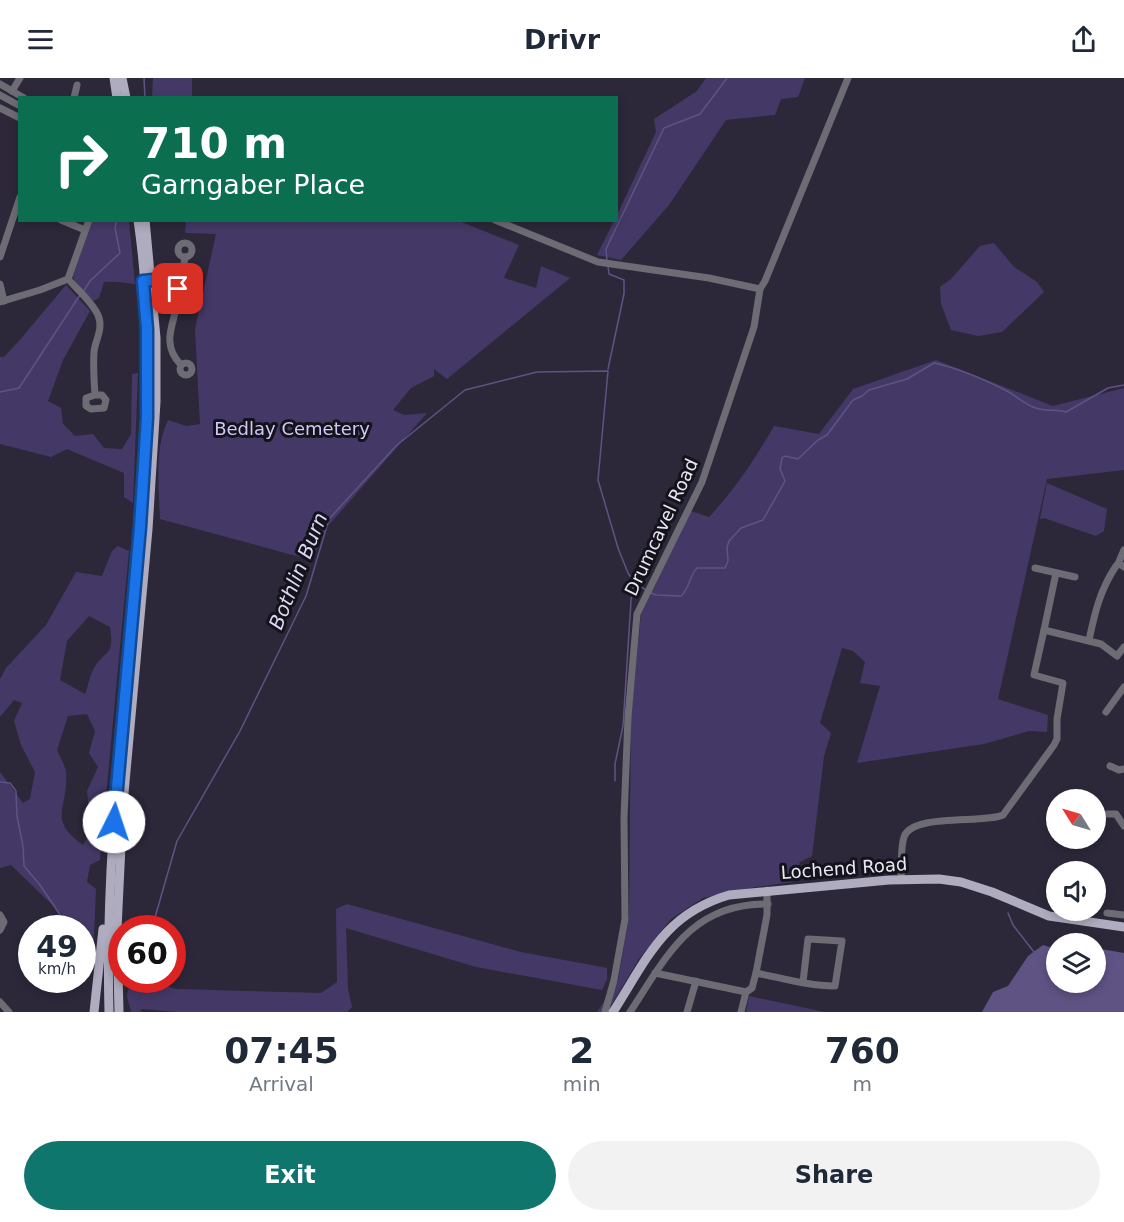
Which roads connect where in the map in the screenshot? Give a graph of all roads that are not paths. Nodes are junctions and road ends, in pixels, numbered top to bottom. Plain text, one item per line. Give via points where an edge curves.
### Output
1 (20, 78) edge
2 (114, 78) edge
3 (122, 78) edge
4 (848, 78) edge
5 (0, 84) edge
6 (77, 85) dead end
7 (12, 91) junction
8 (0, 96) edge
9 (21, 96) edge
10 (74, 96) edge
11 (117, 96) edge
12 (126, 96) edge
13 (18, 105) edge
14 (0, 108) edge
15 (18, 117) edge
16 (18, 202) edge
17 (138, 222) edge
18 (145, 222) edge
19 (500, 222) edge
20 (87, 224) edge
21 (2, 244) edge
22 (185, 256) dead end
23 (0, 257) edge
24 (68, 279) junction
25 (147, 280) junction
26 (174, 283) junction
27 (0, 284) edge
28 (760, 289) junction
29 (2, 301) edge
30 (181, 365) dead end
31 (95, 395) dead end
32 (147, 476) junction
33 (1124, 550) edge
34 (1121, 566) edge
35 (1035, 568) dead end
36 (1056, 573) junction
37 (1075, 577) dead end
38 (1044, 630) junction
39 (1089, 640) junction
40 (1124, 647) edge
41 (1124, 688) edge
42 (1106, 712) dead end
43 (1110, 766) dead end
44 (1124, 769) edge
45 (1107, 814) dead end
46 (1124, 826) edge
47 (901, 879) junction
48 (111, 883) junction
49 (767, 890) junction
50 (768, 904) junction
51 (1107, 913) dead end
52 (0, 915) edge
53 (1124, 915) edge
54 (1124, 927) edge
55 (0, 930) edge
56 (655, 973) junction
57 (756, 973) junction
58 (696, 981) junction
59 (803, 982) junction
60 (746, 992) junction
61 (0, 1002) edge
62 (9, 1012) edge
63 (94, 1012) edge
64 (109, 1012) edge
65 (119, 1012) edge
66 (605, 1012) edge
67 (613, 1012) edge
68 (630, 1012) edge
69 (687, 1012) edge
70 (741, 1012) edge

1 - 7 street
2 - 11 main road
3 - 12 main road
4 - 28 street, Drumcavel Road
5 - 7 street
6 - 10 street
7 - 9 street
8 - 13 street
14 - 15 street
16 - 21 street
17 - 25 main road
18 - 25 main road
19 - 28 street via 598,262
20 - 24 street
21 - 23 street
22 - 26 street via 183,270
24 - 29 street
24 - 31 street via 100,322 94,349
25 - 26 street via 167,279
25 - 32 main road
26 - 30 street via 178,294 170,330 171,348
27 - 29 street
28 - 66 street, Drumcavel Road via 754,327 702,482 637,614 628,717 625,919
32 - 48 main road via 115,802
32 - 65 main road via 123,804 117,929
33 - 34 street
34 - 39 street via 1108,578 1099,597
35 - 36 street
36 - 37 street
36 - 38 street
38 - 39 street
38 - 47 street via 1034,675 1063,683 1058,739 1003,815 982,820 957,818 909,830 904,835
39 - 40 street via 1117,656
41 - 42 street
43 - 44 street
45 - 46 street via 1116,814
47 - 49 main road, Lochend Road
47 - 54 main road, Lochend Road via 961,882 1049,916
48 - 63 main road
48 - 64 main road
49 - 50 street
49 - 67 main road, Lochend Road via 710,900 680,918 658,942
50 - 56 street via 740,906 692,927
50 - 57 street
51 - 53 street
52 - 55 street via 4,922
56 - 58 street
56 - 68 street
57 - 59 street
57 - 60 street via 752,988
58 - 60 street
58 - 69 street
59 - 59 street via 808,939 842,941 835,986
60 - 70 street
61 - 62 street

